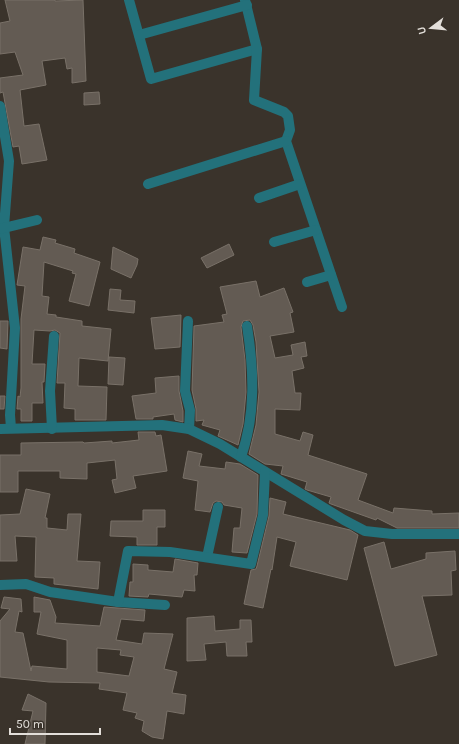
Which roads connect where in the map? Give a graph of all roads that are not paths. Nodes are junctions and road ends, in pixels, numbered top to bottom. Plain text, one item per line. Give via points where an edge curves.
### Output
1 (129, 0) edge
2 (246, 3) edge
3 (139, 35) junction
4 (257, 48) junction
5 (0, 106) edge
6 (286, 141) junction
7 (148, 184) dead end
8 (300, 184) junction
9 (259, 198) dead end
10 (37, 220) dead end
11 (2, 228) edge
12 (316, 230) junction
13 (274, 242) dead end
14 (331, 275) junction
15 (307, 282) dead end
16 (342, 307) dead end
17 (188, 321) dead end
18 (247, 326) dead end
19 (54, 336) dead end
20 (0, 428) edge
21 (11, 428) junction
22 (52, 428) junction
23 (189, 428) junction
24 (241, 457) junction
25 (265, 472) junction
26 (218, 507) dead end
27 (459, 534) edge
28 (207, 557) junction
29 (0, 585) edge
30 (118, 602) junction
31 (165, 605) dead end

1 - 3 street
2 - 3 street
2 - 4 street
3 - 4 street via 151,79
4 - 6 street via 254,100 288,116 290,130
5 - 11 street via 8,161
6 - 7 street
6 - 8 street
8 - 9 street
8 - 12 street
10 - 11 street
11 - 21 street via 15,328
12 - 13 street
12 - 14 street
14 - 15 street
14 - 16 street
17 - 23 street via 186,391 190,410
18 - 24 street via 252,358 252,398 249,432
19 - 22 street via 50,391
20 - 21 street
21 - 22 street
22 - 23 street via 162,425
23 - 24 street
24 - 25 street
25 - 27 street via 365,531 392,534
25 - 28 street via 263,515 251,564
26 - 28 street
28 - 30 street via 170,552 128,551
29 - 30 street via 26,584 50,592
30 - 31 street

